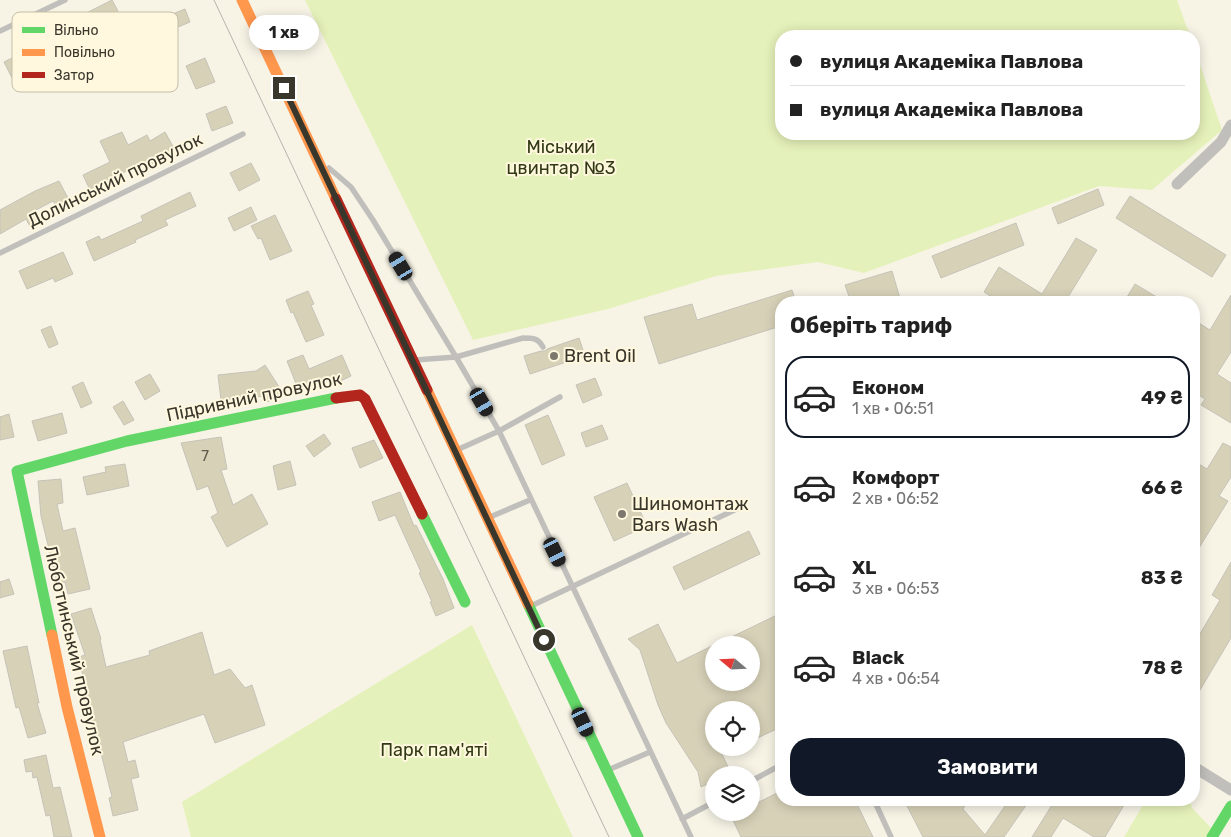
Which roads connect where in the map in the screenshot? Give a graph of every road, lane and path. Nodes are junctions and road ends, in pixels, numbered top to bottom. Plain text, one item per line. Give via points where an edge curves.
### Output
1 (66, 0) edge
2 (242, 0) edge
3 (40, 12) edge
4 (12, 25) edge
5 (0, 31) edge
6 (1231, 125) edge
7 (243, 134) dead end
8 (318, 159) junction
9 (1177, 184) dead end
10 (0, 253) edge
11 (543, 347) dead end
12 (456, 357) junction
13 (414, 360) junction
14 (560, 397) dead end
15 (499, 431) junction
16 (454, 451) junction
17 (17, 471) joint
18 (530, 500) junction
19 (743, 506) dead end
20 (486, 518) junction
21 (572, 587) junction
22 (465, 602) dead end
23 (529, 607) junction
24 (650, 752) junction
25 (775, 768) edge
26 (606, 771) junction
27 (1200, 771) edge
28 (760, 776) edge
29 (1231, 790) edge
30 (877, 806) edge
31 (1231, 806) edge
32 (705, 807) edge
33 (682, 819) junction
34 (100, 837) edge
35 (638, 837) edge
36 (691, 837) edge
37 (891, 837) edge
38 (1212, 837) edge

1 - 3 lane
2 - 8 street
4 - 5 lane
6 - 9 street via 1221,142
7 - 10 lane, Долинський провулок
8 - 12 lane via 351,187
8 - 13 street
11 - 12 lane via 535,338 523,338
12 - 13 lane
12 - 15 lane
13 - 16 street
14 - 15 lane
15 - 16 lane
15 - 18 lane
16 - 20 street
17 - 22 street, Підривний провулок via 127,441 360,395 365,399
17 - 34 street, Люботинський провулок via 67,707
18 - 20 lane
18 - 21 lane
19 - 21 lane
20 - 23 street
21 - 23 lane
21 - 24 lane
23 - 26 street
24 - 26 lane
24 - 33 lane
25 - 28 lane
26 - 35 street
27 - 29 street
30 - 37 lane
31 - 38 street
32 - 33 lane
33 - 36 lane

